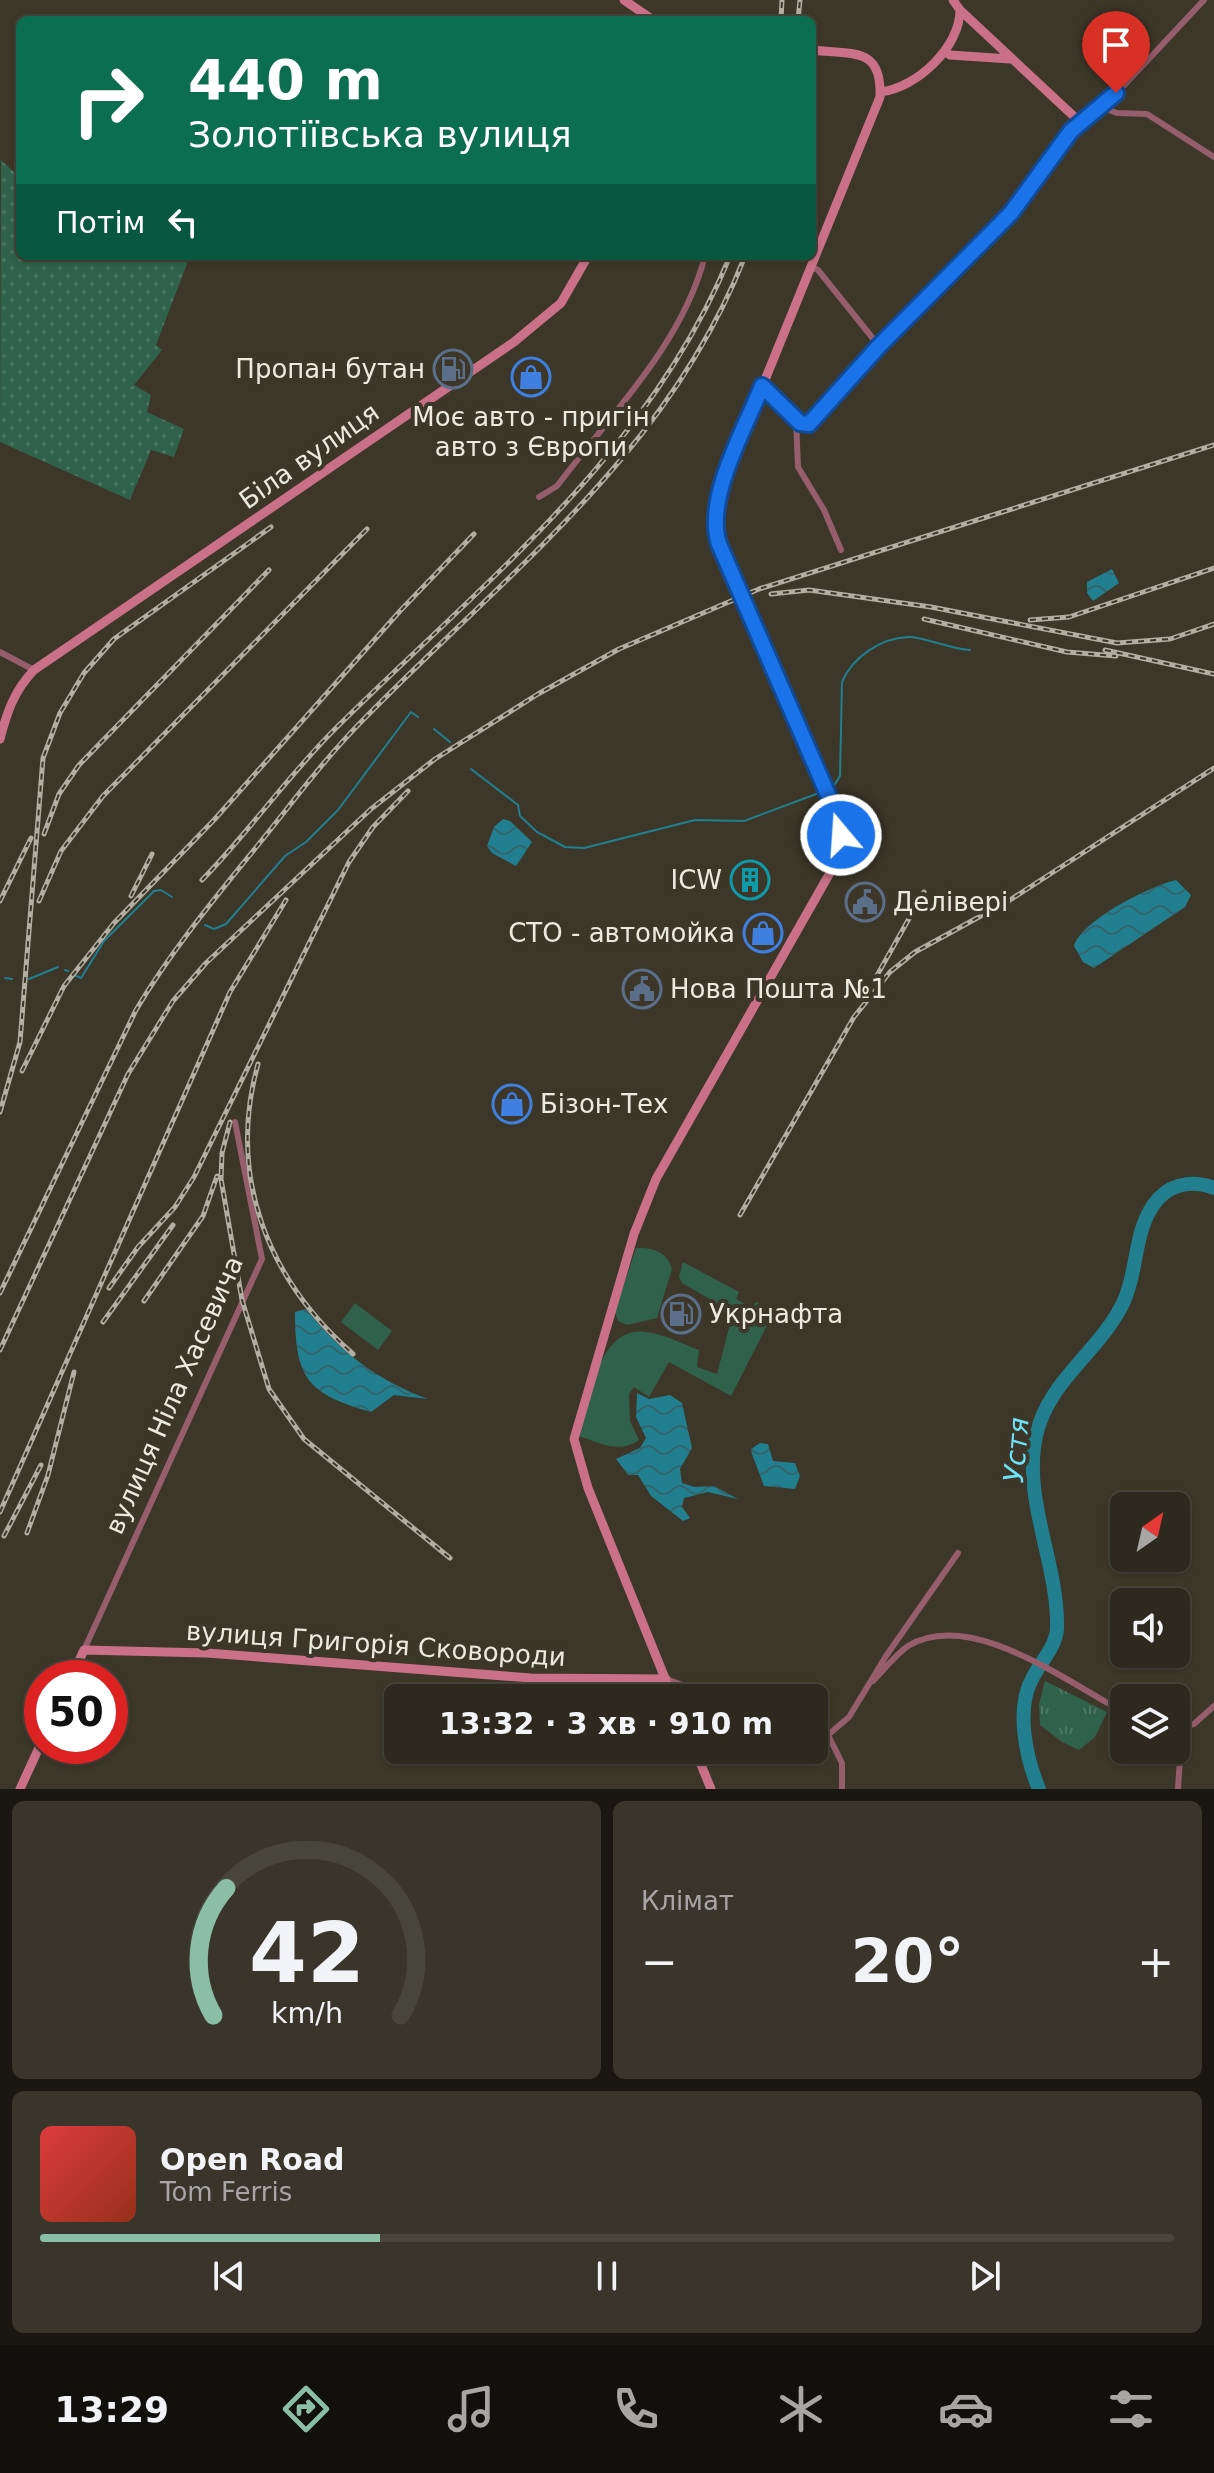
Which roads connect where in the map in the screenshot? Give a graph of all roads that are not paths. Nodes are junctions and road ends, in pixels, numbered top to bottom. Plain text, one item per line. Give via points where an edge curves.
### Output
1 (624, 0) edge
2 (953, 0) edge
3 (1204, 0) edge
4 (960, 10) junction
5 (647, 16) edge
6 (816, 51) edge
7 (945, 51) junction
8 (1010, 59) junction
9 (880, 92) junction
10 (1103, 108) junction
11 (1081, 123) junction
12 (1214, 157) edge
13 (816, 252) edge
14 (586, 260) edge
15 (704, 260) edge
16 (813, 260) edge
17 (810, 266) junction
18 (879, 346) junction
19 (762, 386) junction
20 (796, 419) junction
21 (539, 497) dead end
22 (841, 550) dead end
23 (0, 652) edge
24 (34, 670) junction
25 (0, 739) edge
26 (235, 1122) dead end
27 (958, 1553) dead end
28 (84, 1650) junction
29 (79, 1660) edge
30 (666, 1679) junction
31 (873, 1681) junction
32 (668, 1684) edge
33 (680, 1684) edge
34 (1110, 1704) edge
35 (1214, 1706) edge
36 (1190, 1722) edge
37 (828, 1735) joint
38 (31, 1764) edge
39 (701, 1764) edge
40 (1178, 1764) edge
41 (20, 1789) edge
42 (711, 1789) edge
43 (842, 1789) edge
44 (1178, 1789) edge

1 - 5 main road
2 - 4 main road
3 - 10 street
4 - 7 main road via 958,32
4 - 8 main road
6 - 9 main road via 864,56 881,74
7 - 8 main road
7 - 9 main road via 908,82
8 - 11 main road
9 - 13 main road
10 - 11 street
10 - 12 street via 1147,114
11 - 18 street via 1011,213
14 - 24 main road, Біла вулиця via 561,303 514,342
15 - 21 street via 669,340 557,486
16 - 17 main road
17 - 18 street
17 - 19 main road
18 - 20 street via 809,424
19 - 20 street
19 - 30 main road via 715,510 714,528 839,820 840,847 656,1179 576,1422 574,1439 588,1488
20 - 22 street via 798,467
23 - 24 street
24 - 25 main road, Біла вулиця via 9,707
26 - 28 street, вулиця Ніла Хасевича via 262,1259
27 - 31 street
28 - 29 main road, вулиця Ніла Хасевича
28 - 30 main road, вулиця Григорія Сковороди via 207,1653 531,1678
30 - 32 main road
30 - 33 street
31 - 34 street via 900,1652 934,1637 977,1639
31 - 37 street via 849,1717
35 - 36 street
37 - 43 street via 842,1763
38 - 41 main road
39 - 42 main road
40 - 44 street

